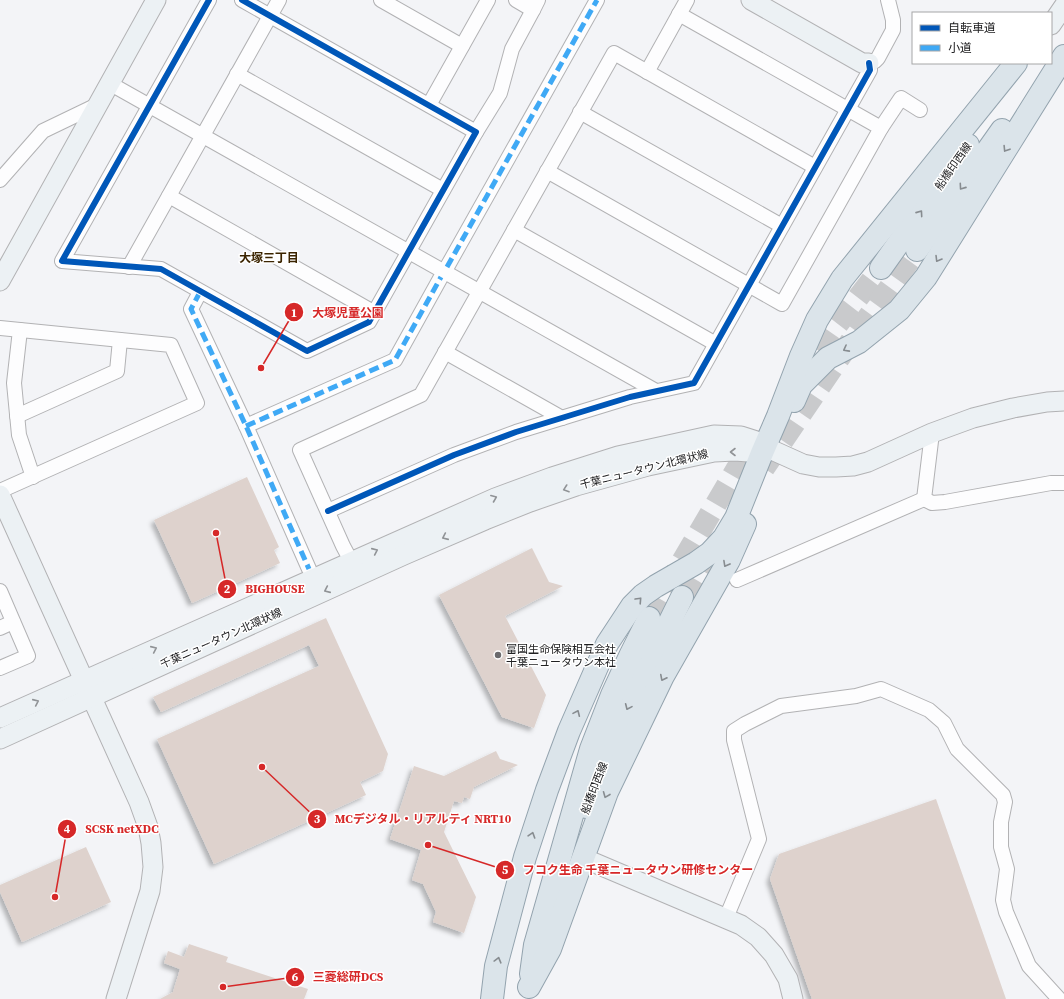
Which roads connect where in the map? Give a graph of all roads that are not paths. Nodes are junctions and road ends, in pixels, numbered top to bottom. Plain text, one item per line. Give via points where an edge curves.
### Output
1 (156, 0) edge
2 (209, 0) edge
3 (242, 0) edge
4 (279, 0) edge
5 (381, 0) edge
6 (488, 0) edge
7 (516, 0) edge
8 (597, 0) edge
9 (687, 0) edge
10 (751, 0) edge
11 (888, 0) edge
12 (536, 5) edge
13 (1064, 6) edge
14 (679, 14) junction
15 (270, 16) junction
16 (1052, 24) edge
17 (1064, 40) edge
18 (462, 46) junction
19 (1064, 56) edge
20 (1052, 58) edge
21 (870, 63) junction
22 (1015, 64) edge
23 (1024, 64) edge
24 (1047, 64) edge
25 (647, 72) junction
26 (237, 74) junction
27 (109, 83) junction
28 (97, 105) junction
29 (150, 106) junction
30 (429, 106) junction
31 (848, 109) junction
32 (920, 110) dead end
33 (580, 112) junction
34 (881, 128) junction
35 (476, 132) junction
36 (203, 136) junction
37 (815, 167) junction
38 (547, 171) junction
39 (0, 180) edge
40 (443, 190) junction
41 (168, 196) junction
42 (782, 226) junction
43 (514, 230) junction
44 (917, 250) tunnel mouth
45 (409, 252) junction
46 (129, 267) junction
47 (881, 268) tunnel mouth
48 (0, 282) edge
49 (749, 285) junction
50 (200, 292) junction
51 (479, 292) junction
52 (375, 313) junction
53 (0, 328) edge
54 (20, 330) junction
55 (120, 340) junction
56 (716, 344) junction
57 (445, 352) junction
58 (656, 392) junction
59 (1064, 401) edge
60 (17, 416) junction
61 (562, 418) junction
62 (246, 426) junction
63 (932, 433) junction
64 (767, 449) junction
65 (33, 477) junction
66 (1064, 483) edge
67 (0, 492) edge
68 (0, 495) edge
69 (924, 499) junction
70 (328, 511) junction
71 (350, 568) junction
72 (309, 569) dead end
73 (737, 580) dead end
74 (0, 591) edge
75 (682, 597) tunnel mouth
76 (649, 618) tunnel mouth
77 (13, 622) junction
78 (0, 628) edge
79 (0, 668) edge
80 (88, 689) junction
81 (0, 718) edge
82 (0, 739) edge
83 (583, 858) junction
84 (726, 918) junction
85 (527, 993) edge
86 (116, 999) edge
87 (492, 999) edge
88 (793, 999) edge
89 (1059, 999) edge

1 - 27 street
2 - 29 street
3 - 15 street
4 - 15 street
5 - 18 street
6 - 18 street
7 - 12 street
8 - 62 street via 395,360
9 - 14 street
10 - 21 street via 857,60
11 - 21 street via 894,30 878,58
12 - 35 street via 512,49 500,93
13 - 16 street
14 - 25 street
14 - 31 street
15 - 26 street
15 - 30 street
17 - 20 main road
18 - 30 street
19 -> 64 main road via 926,277 899,310 859,342 828,358 801,385
21 - 31 street via 870,70
22 - 64 main road via 842,279 817,320
47 -> 23 main road, 船橋印西線
24 -> 44 main road, 船橋印西線
25 - 33 street via 614,53
25 - 37 street
26 - 36 street
26 - 40 street
27 - 28 street
27 - 29 street
28 - 39 street via 43,131
28 - 48 street
29 - 36 street
29 - 46 street via 62,261
30 - 35 street
31 - 34 street
31 - 37 street
32 - 34 street via 901,98
33 - 38 street
33 - 42 street
34 - 49 street via 782,304
35 - 40 street
36 - 41 street
36 - 45 street
37 - 42 street
38 - 43 street
38 - 49 street
40 - 45 street
41 - 46 street
41 - 52 street
42 - 49 street
43 - 51 street
43 - 56 street
45 - 51 street
45 - 52 street
46 - 50 street via 160,269
49 - 56 street
50 - 52 street via 307,352 369,322
50 - 62 street via 191,309
51 - 57 street
51 - 58 street
53 - 54 street
54 - 55 street
54 - 60 street via 14,382
55 - 60 street via 117,371
55 - 65 street via 171,345 197,403
56 - 58 street via 694,383
57 - 61 street
57 - 70 street via 421,395 300,450
58 - 61 street via 630,397
59 - 63 street via 1013,408 973,418
60 - 65 street via 19,435
61 - 70 street via 454,455
62 - 72 street
63 - 64 street via 868,462 853,466 819,467 803,464
63 - 69 street
64 - 71 street, 千葉ニュータウン北環状線 via 714,452 648,466 576,486
64 -> 83 main road via 761,482 729,560 644,716 607,792
87 -> 64 main road via 496,966 525,857 569,731 607,644 632,606 643,595 696,563 724,538 736,518
65 - 67 street
66 - 69 street via 945,502 932,503
68 - 80 street
69 - 73 street
70 - 71 street
71 - 80 street, 千葉ニュータウン北環状線
74 - 77 street
75 -> 85 main road, 船橋印西線 via 600,769 566,865
76 - 85 main road, 船橋印西線 via 615,688 591,749 535,945
77 - 78 street
77 - 79 street via 28,656
81 -> 80 street, 千葉ニュータウン北環状線
80 - 82 street, 千葉ニュータウン北環状線
80 - 86 street via 139,802 151,843 153,867 150,891
83 - 84 street
83 - 85 main road via 550,949
84 - 88 street via 742,925 758,937 774,955 788,979
84 - 89 street via 759,839 734,740 734,731 781,706 856,696 881,689 934,714 944,723 957,749 1003,795 1005,802 1001,822 1001,847 1007,869 1003,900 1006,912 1029,966

